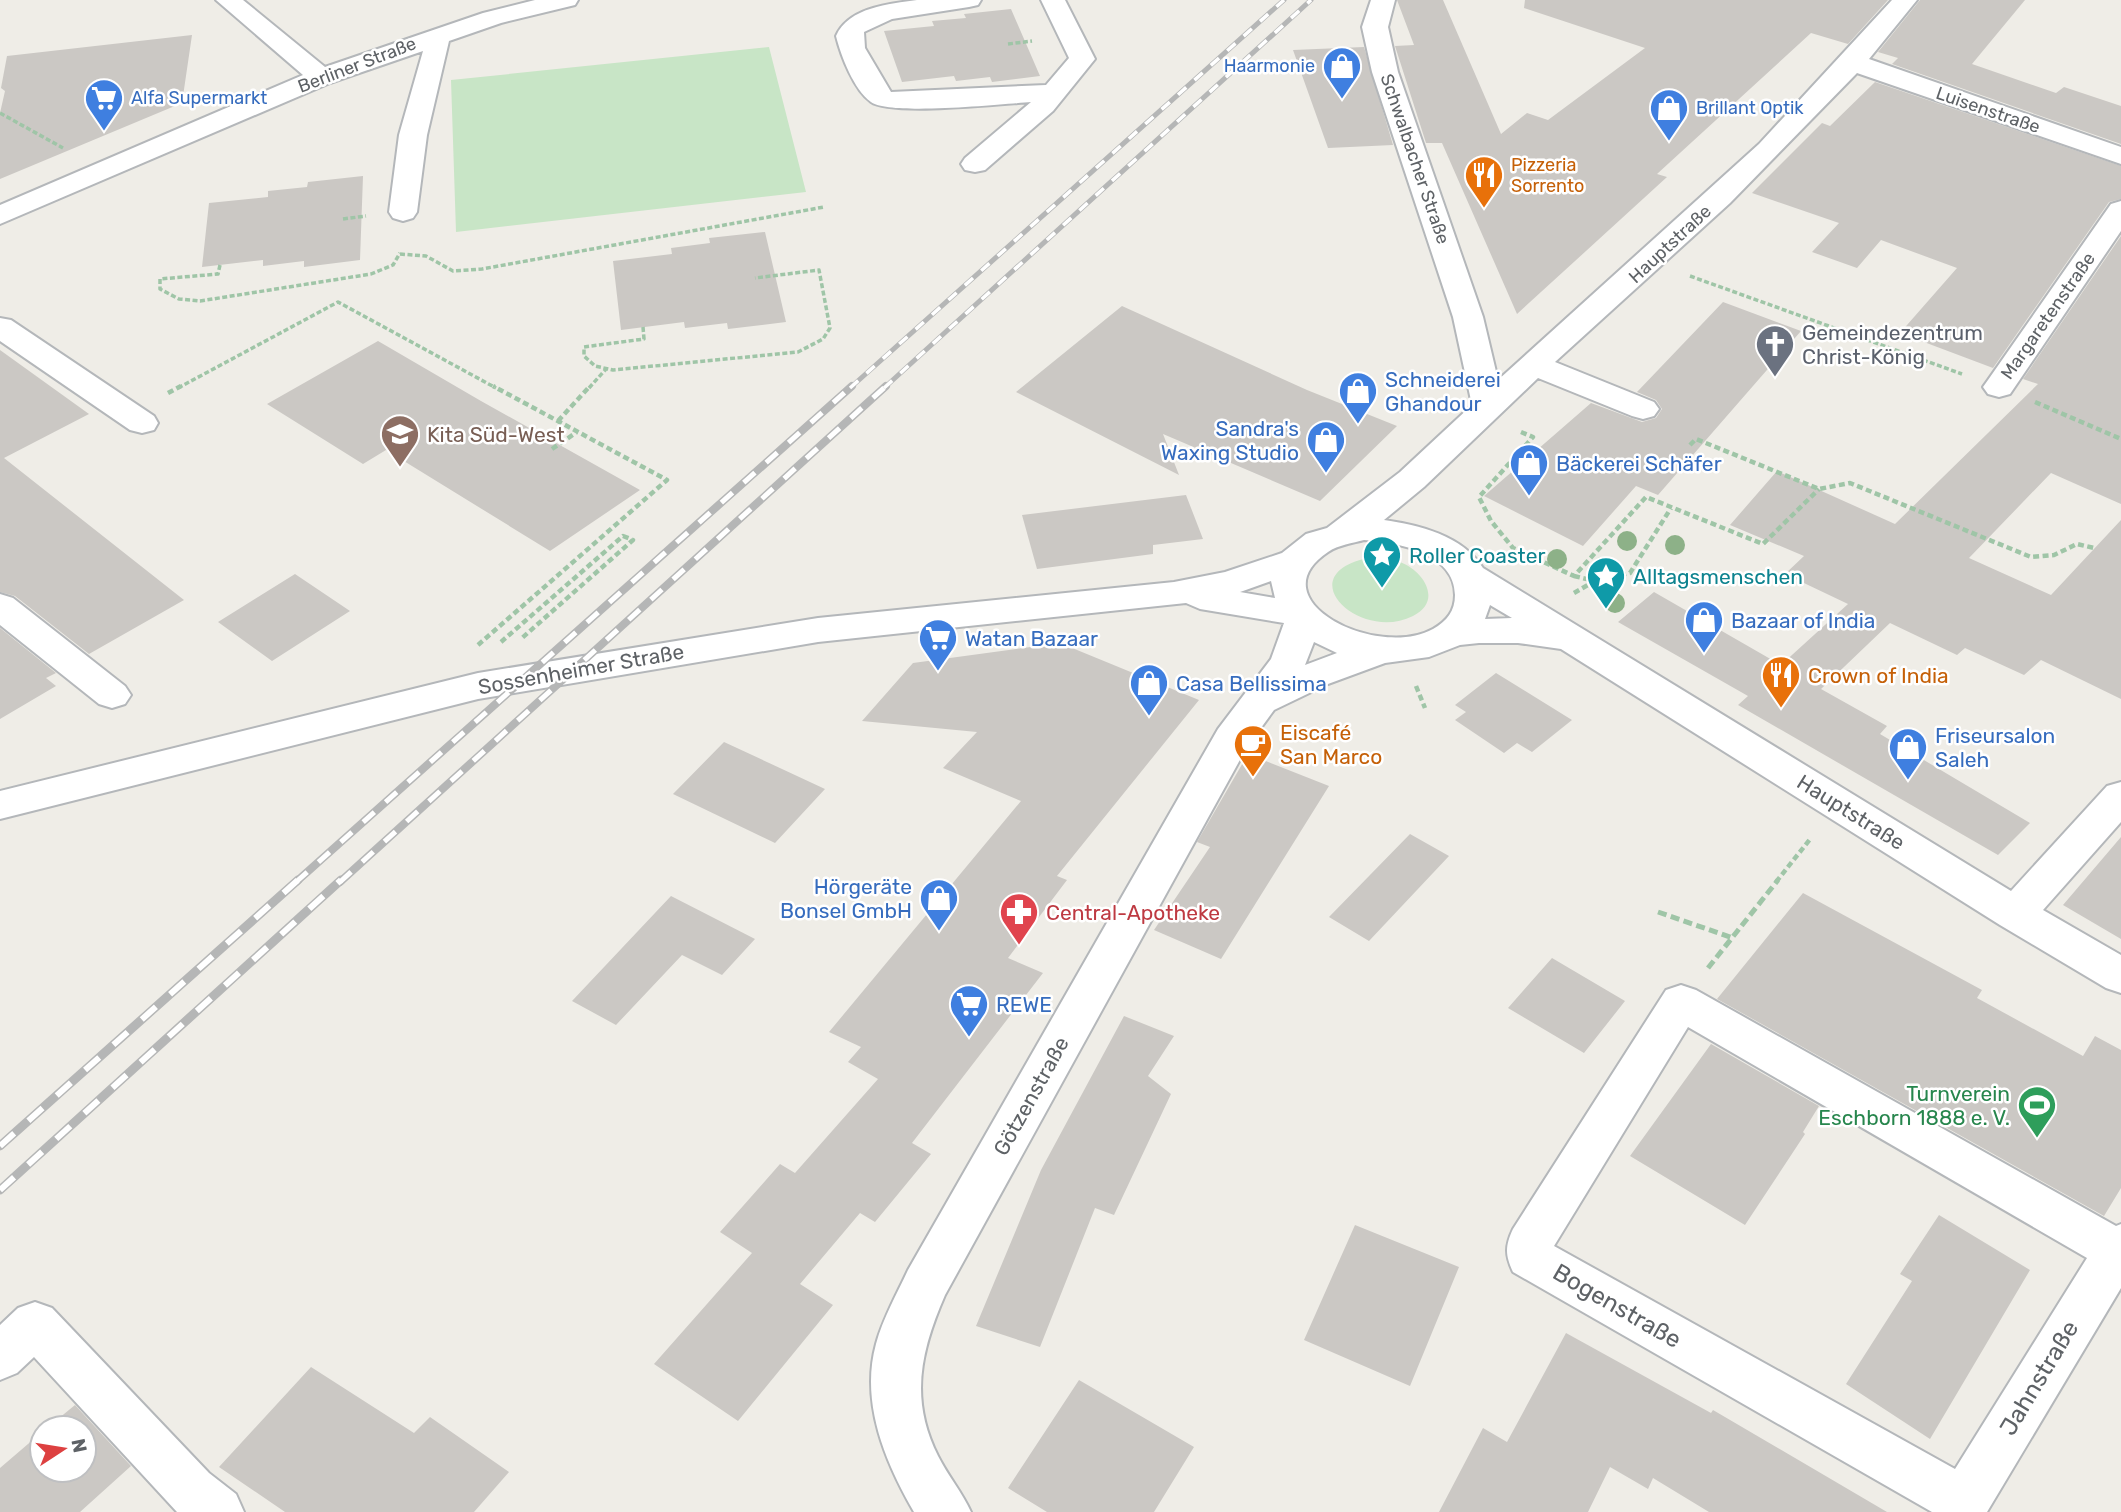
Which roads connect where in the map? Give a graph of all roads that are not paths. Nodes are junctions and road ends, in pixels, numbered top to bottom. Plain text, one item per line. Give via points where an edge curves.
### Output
1 (228, 0) edge
2 (566, 0) edge
3 (969, 0) edge
4 (1053, 0) edge
5 (1383, 0) edge
6 (1905, 0) edge
7 (436, 35) junction
8 (1854, 63) junction
9 (321, 77) junction
10 (1054, 93) junction
11 (2121, 156) edge
12 (975, 164) dead end
13 (2121, 211) edge
14 (403, 212) road end
15 (0, 215) edge
16 (1468, 317) junction
17 (0, 327) edge
18 (1524, 354) junction
19 (1999, 387) road end
20 (1643, 409) dead end
21 (1483, 411) junction
22 (142, 423) dead end
23 (1420, 472) junction
24 (1342, 532) junction
25 (1434, 544) junction
26 (1294, 561) junction
27 (1466, 574) junction
28 (1174, 594) junction
29 (0, 606) edge
30 (1302, 617) junction
31 (1452, 634) junction
32 (1584, 645) junction
33 (1381, 651) junction
34 (112, 695) dead end
35 (1263, 700) junction
36 (2121, 796) edge
37 (0, 805) edge
38 (2015, 914) junction
39 (2121, 976) edge
40 (2119, 1248) edge
41 (0, 1357) edge
42 (205, 1501) edge
43 (1961, 1507) edge
44 (945, 1512) edge

1 - 9 street
2 - 7 street, Berliner Straße
3 - 10 street via 886,12 853,27 849,36 852,48 874,90 882,98 898,101
4 - 10 street via 1082,59
5 - 16 street, Schwalbacher Straße via 1375,27 1385,72
6 - 8 street, Hauptstraße
7 - 9 street, Berliner Straße
7 - 14 street
8 - 11 street, Luisenstraße
8 - 18 street, Hauptstraße via 1650,262
9 - 15 street, Berliner Straße
10 - 12 street
13 - 19 street, Margaretenstraße
16 - 18 street, Schwalbacher Straße via 1478,329
16 - 21 street, Schwalbacher Straße
17 - 22 street
18 - 20 street, Schwalbacher Straße
18 - 21 street, Hauptstraße
21 - 23 street, Hauptstraße
23 - 24 street, Hauptstraße via 1389,501
23 - 25 street, Hauptstraße via 1419,504
24 - 25 street, Hauptstraße via 1397,531
24 - 26 street, Hauptstraße via 1313,543
25 - 27 street, Hauptstraße via 1448,552
26 - 28 street, Sossenheimer Straße via 1230,583
26 - 30 street via 1288,592
27 - 31 street via 1474,599 1464,623
27 - 32 street, Hauptstraße
28 - 30 street, Sossenheimer Straße via 1236,601
28 - 37 street, Sossenheimer Straße via 818,631 641,657 451,692
29 - 34 street
30 - 33 street, Hauptstraße via 1314,629 1342,643
30 - 35 street, Götzenstraße via 1288,663
31 - 32 street, Hauptstraße via 1485,629 1525,631
31 - 33 street, Hauptstraße via 1420,648
32 - 38 street, Hauptstraße
33 - 35 street, Götzenstraße
35 - 44 street, Götzenstraße via 1232,739 1157,872 925,1285 900,1346 896,1393 908,1446 933,1498
36 - 38 street
38 - 39 street, Hauptstraße
40 - 43 street, Jahnstraße
40 - 43 street, Bogenstraße via 1681,1002 1530,1244 1530,1257
41 - 42 street via 35,1324

